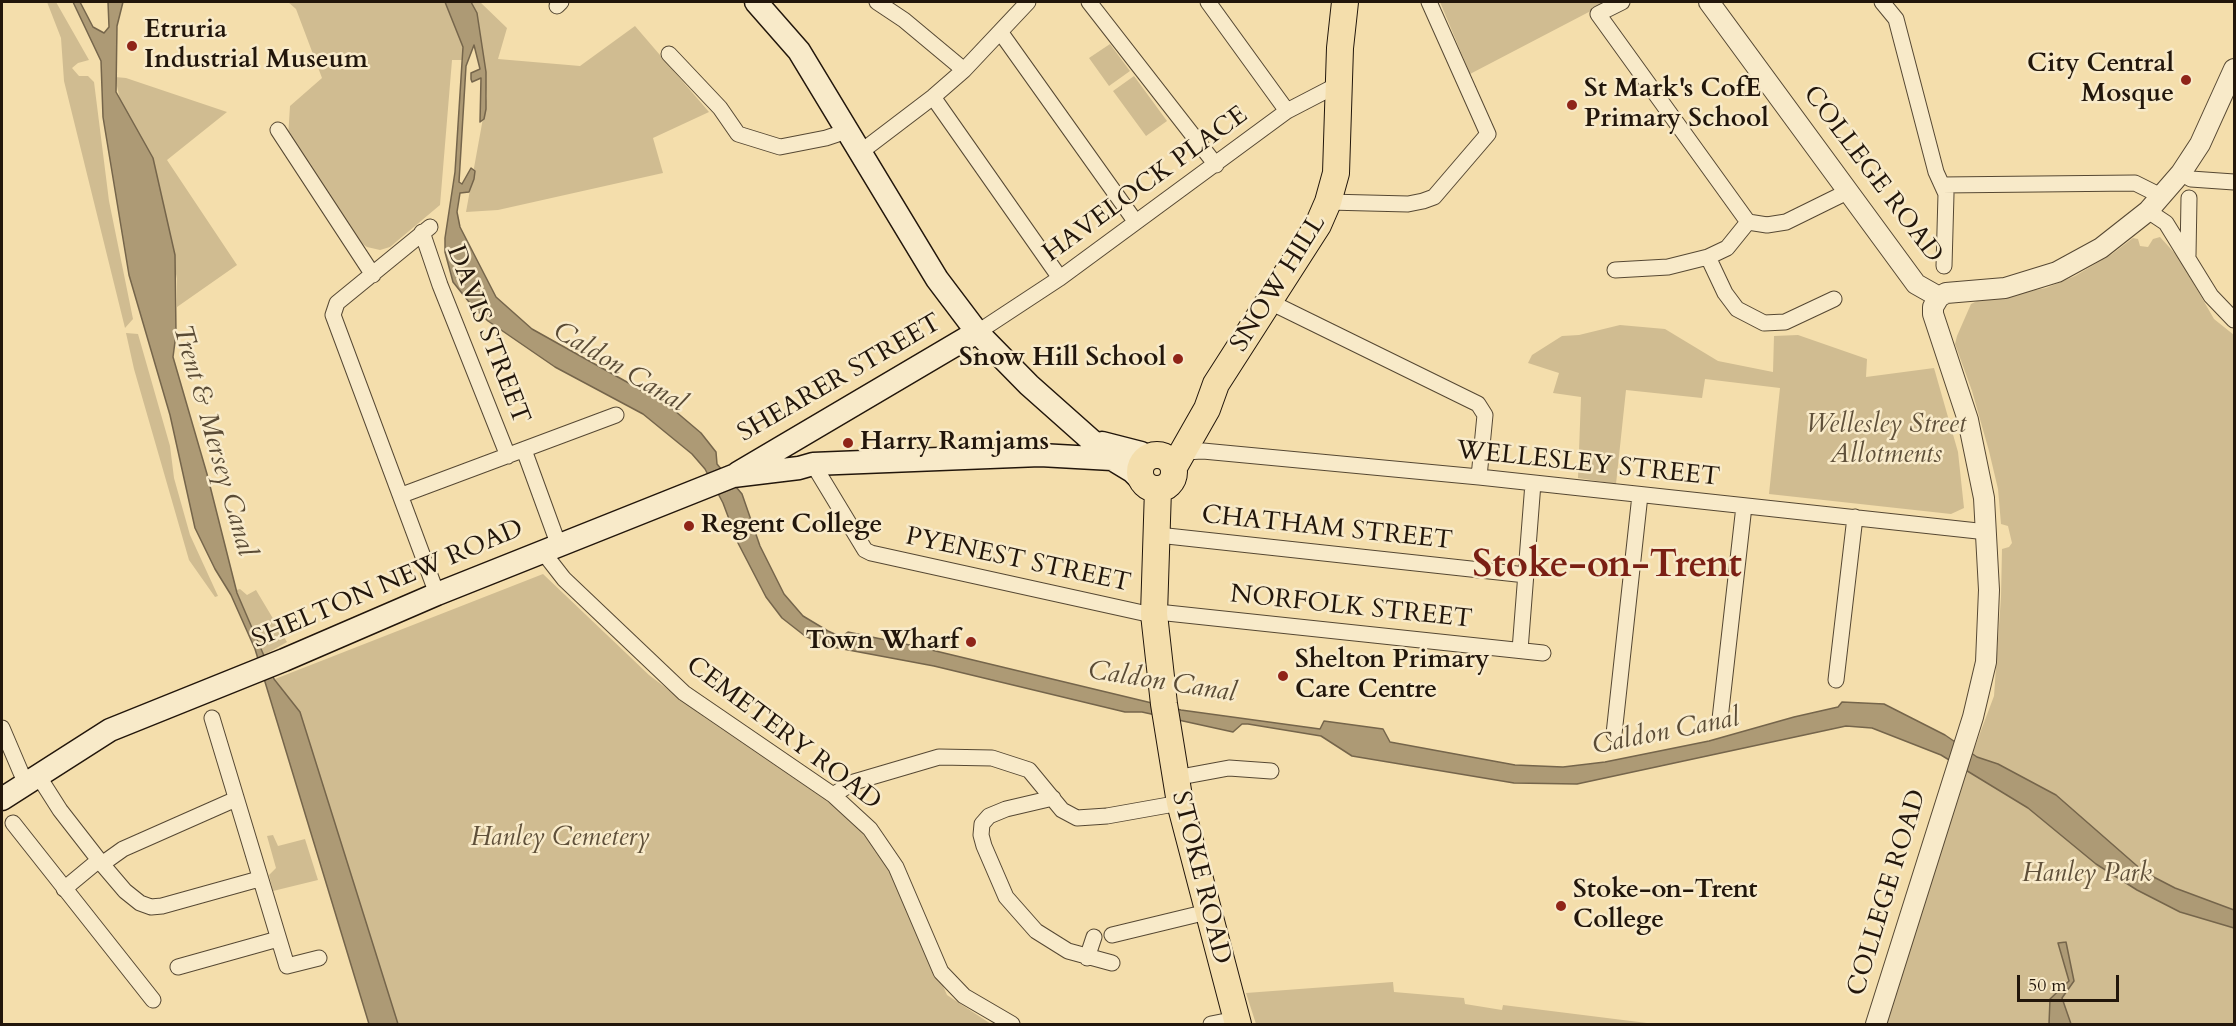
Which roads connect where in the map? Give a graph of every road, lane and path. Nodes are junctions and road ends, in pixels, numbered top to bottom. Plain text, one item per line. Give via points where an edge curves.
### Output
1 (756, 2) edge
2 (877, 2) edge
3 (1028, 2) edge
4 (1089, 2) edge
5 (1208, 2) edge
6 (1345, 2) edge
7 (1429, 2) edge
8 (1622, 2) edge
9 (1709, 2) edge
10 (1882, 2) edge
11 (1001, 33) junction
12 (669, 54) dead end
13 (964, 70) junction
14 (2233, 78) edge
15 (1339, 84) junction
16 (933, 97) junction
17 (1287, 111) junction
18 (848, 128) junction
19 (278, 130) dead end
20 (862, 151) junction
21 (1216, 165) junction
22 (2181, 173) junction
23 (2235, 182) edge
24 (1942, 184) junction
25 (1849, 191) junction
26 (2189, 198) dead end
27 (1328, 202) junction
28 (2155, 203) junction
29 (1135, 221) junction
30 (1749, 222) junction
31 (2188, 256) junction
32 (1708, 257) junction
33 (1944, 266) dead end
34 (1615, 270) dead end
35 (373, 275) junction
36 (1060, 278) junction
37 (1939, 297) junction
38 (1834, 299) dead end
39 (1270, 302) junction
40 (2235, 321) edge
41 (981, 330) junction
42 (616, 415) dead end
43 (1071, 423) junction
44 (802, 435) junction
45 (1092, 441) junction
46 (524, 450) junction
47 (1040, 455) junction
48 (508, 456) junction
49 (1112, 459) junction
50 (813, 464) junction
51 (1161, 467) junction
52 (733, 476) junction
53 (1479, 477) junction
54 (1533, 483) junction
55 (402, 495) junction
56 (1640, 495) junction
57 (1744, 506) junction
58 (1855, 517) junction
59 (1987, 532) junction
60 (1158, 535) junction
61 (551, 549) junction
62 (1526, 575) junction
63 (437, 594) junction
64 (1154, 614) junction
65 (1520, 650) junction
66 (1543, 653) dead end
67 (1836, 680) dead end
68 (212, 718) dead end
69 (1720, 719) dead end
70 (2, 728) edge
71 (1614, 734) dead end
72 (1271, 771) dead end
73 (1175, 778) junction
74 (32, 780) junction
75 (833, 795) junction
76 (1053, 798) junction
77 (2, 799) edge
78 (236, 799) junction
79 (1180, 803) junction
80 (13, 823) dead end
81 (100, 862) junction
82 (259, 879) junction
83 (64, 889) junction
84 (1207, 912) junction
85 (1112, 935) dead end
86 (1094, 938) dead end
87 (278, 939) junction
88 (319, 958) dead end
89 (1087, 958) junction
90 (1112, 963) dead end
91 (178, 967) dead end
92 (153, 1000) dead end
93 (1237, 1022) edge
94 (1012, 1024) edge
95 (1211, 1024) edge
96 (1876, 1024) edge

1 - 18 main road via 799,51
2 - 13 street
3 - 11 street
4 - 21 street
5 - 17 street
6 - 15 main road, SNOW HILL
7 - 27 street via 1488,134 1434,197 1407,204
8 - 30 street via 1598,14
9 - 25 street, COLLEGE ROAD
10 - 24 street via 1896,19
11 - 13 street
11 - 29 street
12 - 18 street via 720,108 738,134 780,147 826,138
13 - 16 street
14 - 22 street
15 - 17 street, HAVELOCK PLACE
15 - 27 main road, SNOW HILL via 1336,172
16 - 20 street
16 - 36 street
17 - 21 street, HAVELOCK PLACE
18 - 20 main road
19 - 35 street
20 - 41 main road via 937,279
21 - 29 street, HAVELOCK PLACE
22 - 23 street via 2191,179
22 - 28 street
24 - 28 street via 2135,183
24 - 33 street via 1946,194
25 - 30 street via 1786,222
25 - 37 street, COLLEGE ROAD via 1916,284
26 - 31 street
27 - 39 main road, SNOW HILL
28 - 31 street
28 - 37 street via 2101,248 2052,275 2005,288 1954,291
29 - 36 street, HAVELOCK PLACE
30 - 32 street via 1727,248
31 - 40 street via 2211,296
32 - 34 street via 1668,267
32 - 38 street via 1737,309 1764,323 1785,322
35 - 48 street, DAVIS STREET via 426,230 440,285
35 - 55 street via 337,303 333,315
36 - 41 street, HAVELOCK PLACE
37 - 59 street, COLLEGE ROAD via 1933,314 1968,420
39 - 51 main road, SNOW HILL via 1216,384 1207,409
39 - 53 street via 1478,404 1485,415
41 - 43 main road
41 - 44 main road, SHEARER STREET
42 - 46 street
43 - 45 main road
43 - 47 main road, SHELTON NEW ROAD via 1065,448
44 - 50 main road via 795,454
44 - 52 main road, SHEARER STREET
45 - 49 main road
45 - 51 main road via 1141,453
46 - 48 street
46 - 61 street, DAVIS STREET
47 - 49 main road, SHELTON NEW ROAD
47 - 50 main road, SHELTON NEW ROAD
48 - 55 street
49 - 51 main road via 1132,471
50 - 52 main road, SHELTON NEW ROAD
50 - 64 street, PYENEST STREET via 865,550 871,553
51 - 53 street, WELLESLEY STREET via 1203,451
51 - 60 main road, STOKE ROAD
52 - 61 main road, SHELTON NEW ROAD
53 - 54 street, WELLESLEY STREET
54 - 56 street, WELLESLEY STREET
54 - 62 street
55 - 63 street
56 - 57 street, WELLESLEY STREET
56 - 71 street
57 - 58 street, WELLESLEY STREET
57 - 69 street
58 - 59 street, WELLESLEY STREET
58 - 67 street
59 - 96 street, COLLEGE ROAD via 1986,662 1965,742
60 - 62 street, CHATHAM STREET
60 - 64 main road, STOKE ROAD
61 - 63 main road, SHELTON NEW ROAD
61 - 75 street, CEMETERY ROAD via 564,579 684,693
62 - 65 street
63 - 74 main road, SHELTON NEW ROAD via 110,730
64 - 65 street, NORFOLK STREET
64 - 73 main road, STOKE ROAD
65 - 66 street, NORFOLK STREET
68 - 78 street
70 - 74 street
72 - 73 street via 1229,768
73 - 79 main road, STOKE ROAD
74 - 77 main road, SHELTON NEW ROAD
74 - 81 street
75 - 76 street via 854,782 939,757 992,758 1029,770
75 - 94 street, CEMETERY ROAD via 870,829 896,867 941,972 964,996
76 - 79 street via 1062,810 1077,818
76 - 89 street via 989,816 982,824 981,835 1006,897 1020,915 1052,941
78 - 81 street
78 - 82 street
79 - 84 main road, STOKE ROAD
80 - 83 street
81 - 82 street via 125,891 151,906
81 - 83 street
82 - 87 street
83 - 92 street
84 - 85 street
84 - 93 main road, STOKE ROAD
86 - 89 street
87 - 88 street via 287,966
87 - 91 street
89 - 90 street
93 - 95 street

